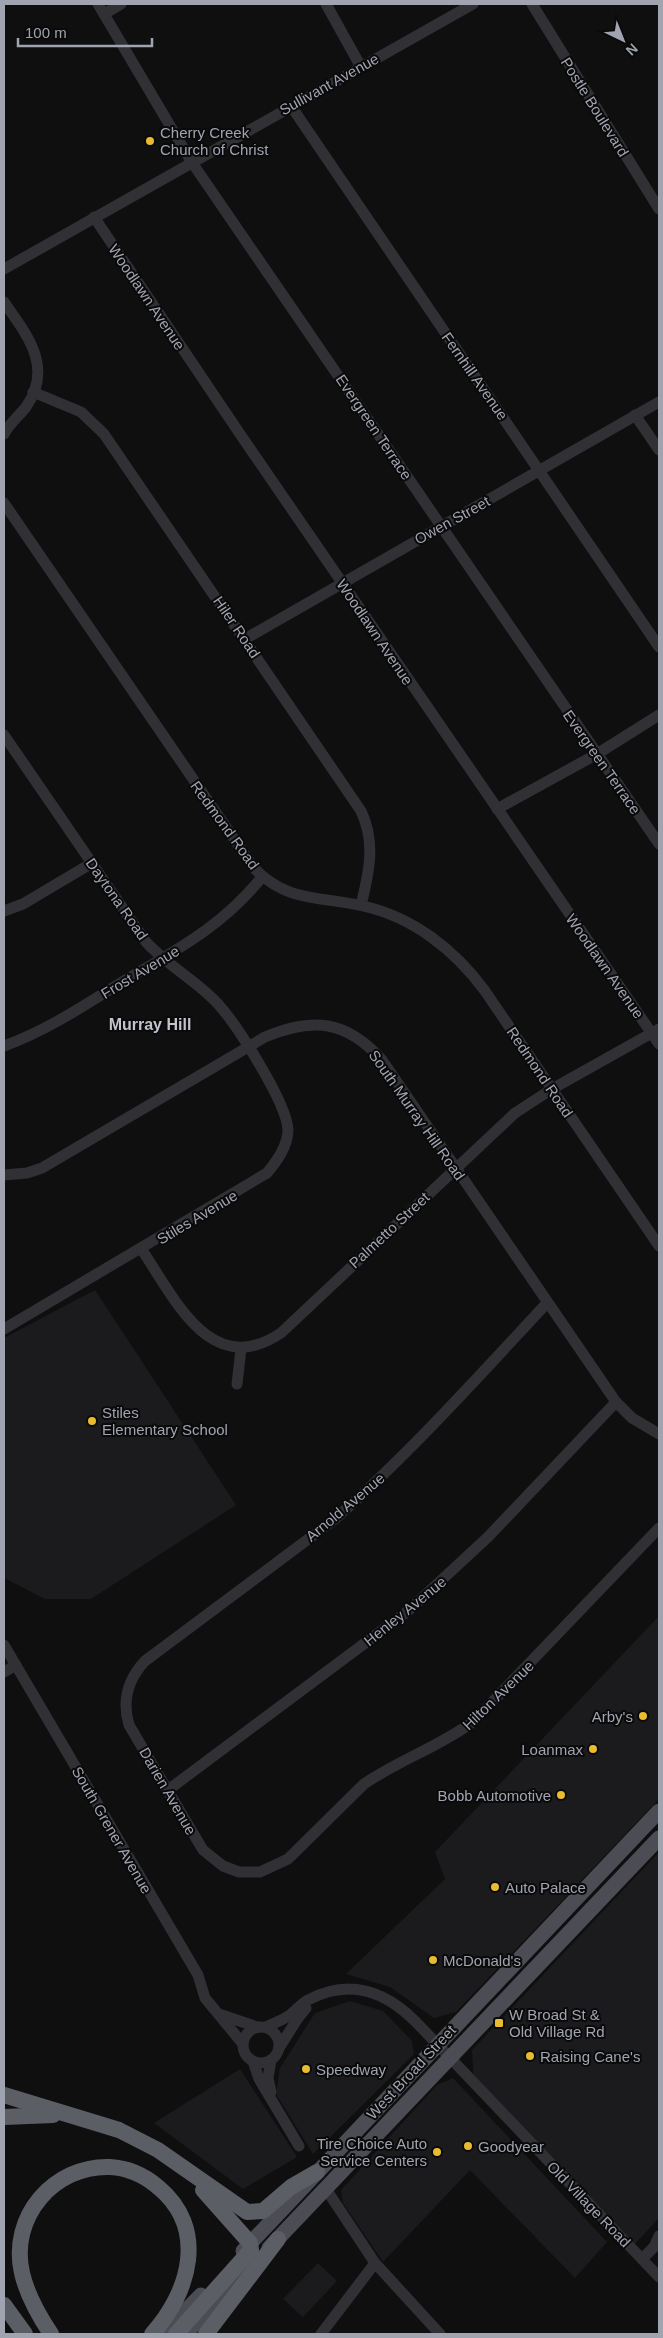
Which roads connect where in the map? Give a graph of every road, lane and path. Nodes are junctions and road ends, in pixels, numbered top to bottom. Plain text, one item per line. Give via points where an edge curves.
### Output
1 (122, 4) edge
2 (326, 4) edge
3 (473, 4) edge
4 (532, 4) edge
5 (101, 9) edge
6 (361, 66) junction
7 (291, 106) junction
8 (191, 161) junction
9 (659, 209) edge
10 (94, 217) junction
11 (4, 269) edge
12 (4, 302) edge
13 (33, 392) junction
14 (659, 402) edge
15 (635, 416) junction
16 (4, 434) edge
17 (659, 450) edge
18 (540, 470) junction
19 (4, 503) edge
20 (441, 526) junction
21 (342, 583) junction
22 (245, 639) junction
23 (659, 647) edge
24 (659, 715) edge
25 (4, 735) edge
26 (597, 754) junction
27 (498, 809) junction
28 (659, 844) edge
29 (92, 863) junction
30 (262, 877) junction
31 (361, 905) junction
32 (4, 911) edge
33 (161, 959) junction
34 (656, 1031) edge
35 (659, 1044) edge
36 (4, 1046) edge
37 (248, 1048) junction
38 (552, 1089) junction
39 (456, 1168) junction
40 (4, 1175) edge
41 (659, 1246) edge
42 (142, 1250) junction
43 (547, 1303) junction
44 (4, 1329) edge
45 (241, 1349) junction
46 (237, 1384) dead end
47 (616, 1402) junction
48 (659, 1434) edge
49 (659, 1528) edge
50 (4, 1645) edge
51 (16, 1665) junction
52 (4, 1672) edge
53 (128, 1692) joint
54 (168, 1790) junction
55 (654, 1816) edge
56 (659, 1838) edge
57 (239, 1872) joint
58 (584, 1916) junction
59 (323, 1994) junction
60 (220, 2014) junction
61 (262, 2027) junction
62 (243, 2044) junction
63 (436, 2045) junction
64 (279, 2048) junction
65 (449, 2059) junction
66 (271, 2060) junction
67 (253, 2061) junction
68 (4, 2095) edge
69 (274, 2103) junction
70 (75, 2116) junction
71 (4, 2117) edge
72 (299, 2146) dead end
73 (181, 2166) junction
74 (317, 2172) junction
75 (326, 2188) junction
76 (659, 2236) edge
77 (278, 2239) junction
78 (250, 2243) junction
79 (642, 2259) junction
80 (375, 2262) junction
81 (659, 2277) edge
82 (4, 2304) edge
83 (26, 2334) edge
84 (51, 2334) edge
85 (152, 2334) edge
86 (163, 2334) edge
87 (176, 2334) edge
88 (185, 2334) edge
89 (206, 2334) edge
90 (321, 2334) edge
91 (440, 2334) edge

1 - 5 street
2 - 6 street
3 - 6 street, Sullivant Avenue
4 - 9 street, Postle Boulevard
5 - 8 street, Evergreen Terrace
6 - 7 street, Sullivant Avenue
7 - 8 street, Sullivant Avenue
7 - 18 street, Fernhill Avenue
8 - 10 street, Sullivant Avenue
8 - 20 street, Evergreen Terrace
10 - 11 street, Sullivant Avenue
10 - 21 street, Woodlawn Avenue
12 - 13 street via 35,353 38,373
13 - 16 street
13 - 22 street, Hiler Road via 81,412 104,434
14 - 15 street, Owen Street
15 - 17 street
15 - 18 street, Owen Street
18 - 20 street, Owen Street
18 - 23 street, Fernhill Avenue
19 - 30 street, Redmond Road
20 - 21 street, Owen Street
20 - 26 street, Evergreen Terrace
21 - 22 street, Owen Street
21 - 27 street, Woodlawn Avenue
22 - 31 street, Hiler Road via 368,826 369,874
24 - 26 street
25 - 29 street, Daytona Road
26 - 27 street
26 - 28 street, Evergreen Terrace
27 - 34 street, Woodlawn Avenue
29 - 32 street via 23,904
29 - 33 street, Daytona Road
30 - 31 street, Redmond Road via 295,895
30 - 33 street, Frost Avenue via 222,920
31 - 38 street, Redmond Road via 414,926 457,958 485,991
33 - 36 street, Frost Avenue via 62,1018
33 - 37 street, Daytona Road via 218,1004
34 - 35 street, Woodlawn Avenue
34 - 38 street, Palmetto Street
37 - 39 street, South Murray Hill Road via 282,1030 306,1024 328,1025 349,1032 382,1060
37 - 40 street, South Murray Hill Road via 42,1168
37 - 42 street, Stiles Avenue via 286,1119 288,1130 282,1152 267,1174
38 - 39 street, Palmetto Street via 515,1113
38 - 41 street, Redmond Road
39 - 43 street, South Murray Hill Road
39 - 45 street, Palmetto Street via 281,1332 258,1346
42 - 44 street, Stiles Avenue
42 - 45 street via 201,1333 225,1346
43 - 47 street, South Murray Hill Road
43 - 53 street, Arnold Avenue via 386,1473 335,1519 145,1661 134,1675
45 - 46 street
47 - 48 street, South Murray Hill Road via 632,1418
47 - 54 street, Henley Avenue via 488,1537 421,1600
49 - 57 street, Hilton Avenue via 474,1721 444,1742 364,1784 283,1862 260,1872
50 - 51 street, South Grener Avenue
51 - 52 street
51 - 60 street, South Grener Avenue via 198,1975 206,1998
53 - 54 street, Darien Avenue via 129,1724
54 - 57 street, Darien Avenue via 203,1850 222,1866
55 - 58 main road via 639,1844 584,1908
55 - 63 main road, West Broad Street
56 - 58 main road, West Broad Street
58 - 65 main road, West Broad Street
59 - 61 street via 308,2000 290,2015
59 - 63 street via 355,1989 383,1996 406,2013
59 - 64 street via 298,2018
60 - 61 street
60 - 62 street, South Grener Avenue
61 - 62 street via 249,2031
61 - 64 street via 275,2033
62 - 67 street via 244,2052
63 - 65 street, Old Village Road
63 - 74 main road, West Broad Street
64 - 66 street
65 - 75 main road, West Broad Street
65 - 79 street, Old Village Road
66 - 67 street
66 - 69 street via 268,2078
67 - 69 street
68 - 70 highway
69 - 72 street
70 - 71 highway via 34,2114
70 - 73 highway via 119,2130
73 - 74 highway via 240,2209 254,2213 270,2207 291,2187
73 - 78 highway
74 - 78 main road, West Broad Street
75 - 77 main road, West Broad Street
75 - 80 street
76 - 79 street via 654,2247
77 - 88 main road, West Broad Street
77 - 89 highway
78 - 86 main road, West Broad Street
78 - 87 highway via 248,2255
79 - 81 street, Old Village Road
80 - 90 street
80 - 91 street
82 - 83 highway
84 - 85 highway via 40,2317 22,2272 20,2252 26,2218 35,2203 57,2182 82,2170 110,2167 139,2174 158,2186 173,2202 186,2229 190,2246 187,2272 178,2295

